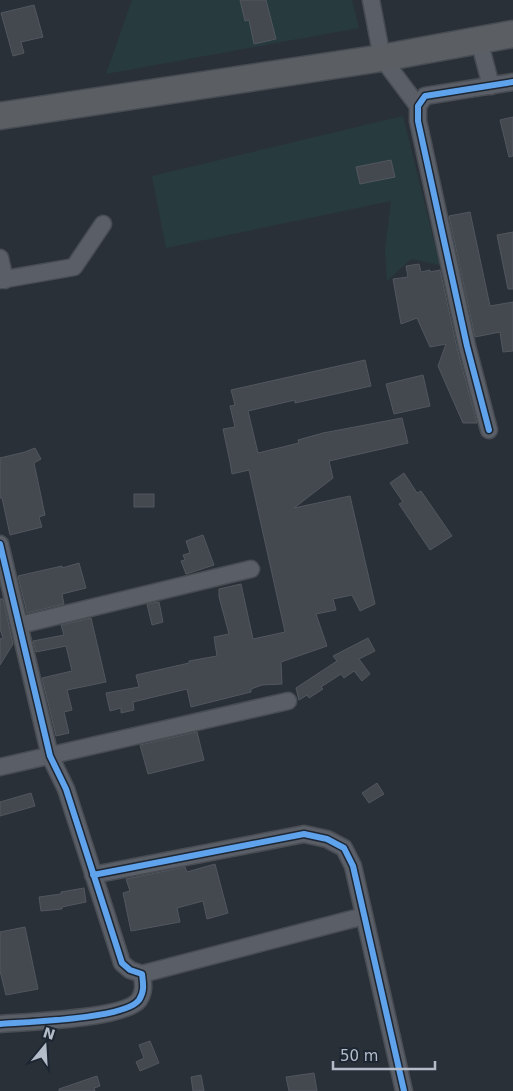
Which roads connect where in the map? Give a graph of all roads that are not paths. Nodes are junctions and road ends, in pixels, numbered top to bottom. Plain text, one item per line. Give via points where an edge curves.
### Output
1 (371, 0) edge
2 (513, 34) edge
3 (479, 40) junction
4 (382, 58) junction
5 (513, 82) edge
6 (491, 86) junction
7 (418, 106) junction
8 (0, 116) edge
9 (103, 224) dead end
10 (0, 258) edge
11 (2, 280) edge
12 (488, 430) dead end
13 (0, 544) edge
14 (251, 569) dead end
15 (20, 625) junction
16 (288, 701) dead end
17 (50, 756) junction
18 (0, 767) edge
19 (93, 875) junction
20 (364, 916) junction
21 (142, 974) junction
22 (0, 1024) edge
23 (404, 1091) edge

1 - 4 street
2 - 3 highway
3 - 4 highway
3 - 6 street
4 - 7 street
4 - 8 highway
5 - 6 street
6 - 7 street via 425,96
7 - 12 street via 418,121 462,328
9 - 11 street via 74,267
10 - 11 street
13 - 15 street
14 - 15 street
15 - 17 street
16 - 17 street
17 - 18 street
17 - 19 street via 66,789
19 - 20 street via 304,834 328,839 344,848 353,866
19 - 21 street via 122,963
20 - 21 street
20 - 23 street
21 - 22 street via 144,990 139,1001 123,1009 94,1016

